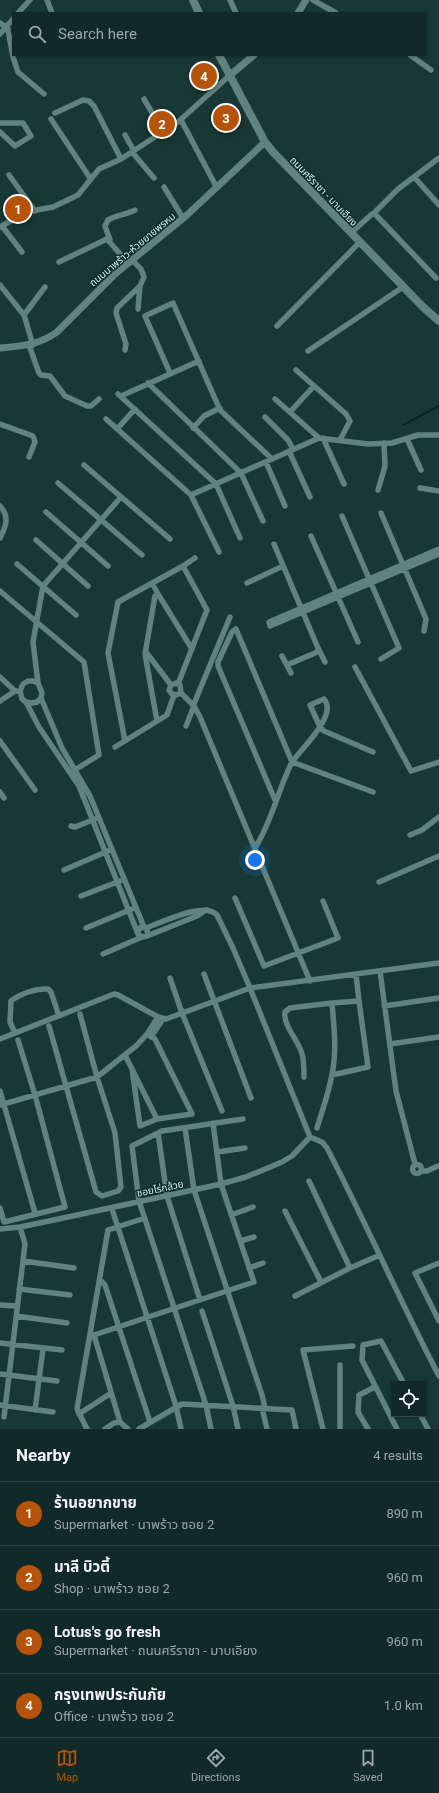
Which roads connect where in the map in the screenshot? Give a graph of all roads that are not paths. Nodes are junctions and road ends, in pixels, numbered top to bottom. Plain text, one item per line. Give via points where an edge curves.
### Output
1 (29, 0) edge
2 (47, 0) edge
3 (193, 0) edge
4 (230, 0) edge
5 (306, 0) edge
6 (313, 0) edge
7 (19, 12) edge
8 (52, 12) edge
9 (199, 12) edge
10 (236, 12) edge
11 (299, 12) edge
12 (334, 12) edge
13 (12, 20) edge
14 (0, 23) edge
15 (6, 26) junction
16 (0, 34) edge
17 (12, 53) edge
18 (13, 56) edge
19 (219, 56) edge
20 (253, 56) edge
21 (411, 56) edge
22 (430, 70) dead end
23 (229, 76) junction
24 (44, 94) dead end
25 (144, 99) dead end
26 (55, 113) dead end
27 (51, 119) dead end
28 (181, 120) junction
29 (0, 123) edge
30 (170, 127) junction
31 (0, 132) edge
32 (125, 135) dead end
33 (266, 142) junction
34 (133, 151) junction
35 (439, 158) edge
36 (121, 159) junction
37 (9, 175) dead end
38 (90, 178) junction
39 (154, 178) dead end
40 (415, 178) junction
41 (164, 187) dead end
42 (217, 188) junction
43 (439, 205) edge
44 (134, 210) dead end
45 (35, 211) junction
46 (373, 214) junction
47 (184, 218) junction
48 (1, 226) edge
49 (351, 233) junction
50 (110, 240) junction
51 (360, 242) junction
52 (22, 252) dead end
53 (130, 261) junction
54 (60, 262) dead end
55 (436, 278) dead end
56 (0, 285) edge
57 (140, 286) junction
58 (44, 287) dead end
59 (403, 287) junction
60 (138, 308) dead end
61 (24, 315) junction
62 (439, 321) edge
63 (277, 326) dead end
64 (31, 345) junction
65 (0, 348) edge
66 (125, 350) dead end
67 (308, 351) dead end
68 (199, 361) junction
69 (296, 370) dead end
70 (170, 373) junction
71 (148, 384) junction
72 (314, 386) junction
73 (99, 399) dead end
74 (275, 399) dead end
75 (220, 408) junction
76 (135, 409) junction
77 (290, 412) junction
78 (265, 417) dead end
79 (106, 419) dead end
80 (0, 424) edge
81 (193, 428) junction
82 (117, 429) junction
83 (439, 435) edge
84 (321, 438) junction
85 (407, 439) junction
86 (340, 440) junction
87 (384, 443) junction
88 (291, 450) junction
89 (29, 456) dead end
90 (269, 460) junction
91 (84, 465) dead end
92 (421, 470) dead end
93 (241, 473) junction
94 (58, 483) dead end
95 (216, 484) junction
96 (344, 484) dead end
97 (420, 488) dead end
98 (378, 490) dead end
99 (439, 491) edge
100 (191, 496) junction
101 (121, 497) junction
102 (310, 497) dead end
103 (0, 506) edge
104 (285, 506) dead end
105 (46, 512) dead end
106 (381, 513) dead end
107 (342, 516) dead end
108 (101, 520) junction
109 (264, 521) dead end
110 (311, 536) dead end
111 (0, 538) edge
112 (240, 538) dead end
113 (170, 539) dead end
114 (36, 540) dead end
115 (81, 543) junction
116 (274, 544) dead end
117 (439, 551) edge
118 (219, 552) dead end
119 (142, 555) dead end
120 (195, 558) dead end
121 (17, 564) dead end
122 (63, 564) junction
123 (108, 566) dead end
124 (183, 566) junction
125 (283, 566) junction
126 (404, 567) junction
127 (370, 581) junction
128 (152, 583) junction
129 (247, 583) dead end
130 (43, 586) junction
131 (88, 586) dead end
132 (0, 591) edge
133 (158, 594) junction
134 (336, 596) junction
135 (302, 610) junction
136 (76, 615) dead end
137 (230, 617) dead end
138 (37, 622) junction
139 (424, 631) dead end
140 (358, 642) dead end
141 (318, 648) junction
142 (192, 649) junction
143 (145, 652) junction
144 (282, 656) dead end
145 (381, 659) dead end
146 (325, 662) dead end
147 (288, 665) junction
148 (355, 667) dead end
149 (291, 673) dead end
150 (0, 677) edge
151 (38, 683) junction
152 (178, 684) junction
153 (171, 685) junction
154 (18, 691) junction
155 (180, 692) junction
156 (174, 695) junction
157 (41, 698) junction
158 (0, 701) edge
159 (26, 702) junction
160 (194, 706) junction
161 (157, 721) junction
162 (186, 726) dead end
163 (320, 727) junction
164 (0, 741) edge
165 (125, 741) junction
166 (115, 747) dead end
167 (373, 752) dead end
168 (292, 762) junction
169 (439, 762) edge
170 (76, 769) junction
171 (70, 773) junction
172 (34, 790) dead end
173 (0, 792) edge
174 (373, 792) dead end
175 (4, 798) dead end
176 (275, 800) junction
177 (439, 817) edge
178 (99, 818) junction
179 (93, 820) junction
180 (71, 826) dead end
181 (410, 835) dead end
182 (255, 848) junction
183 (112, 850) junction
184 (106, 852) junction
185 (439, 856) edge
186 (64, 870) dead end
187 (120, 881) junction
188 (379, 882) dead end
189 (81, 896) dead end
190 (235, 898) dead end
191 (323, 901) dead end
192 (136, 908) junction
193 (208, 909) junction
194 (129, 910) junction
195 (145, 927) junction
196 (86, 928) dead end
197 (138, 931) junction
198 (145, 937) junction
199 (298, 952) junction
200 (103, 954) dead end
201 (439, 963) edge
202 (380, 971) junction
203 (204, 974) dead end
204 (356, 974) junction
205 (170, 978) dead end
206 (310, 981) junction
207 (250, 988) junction
208 (439, 998) edge
209 (214, 1001) junction
210 (359, 1001) junction
211 (332, 1003) junction
212 (384, 1006) junction
213 (182, 1013) junction
214 (80, 1014) dead end
215 (59, 1016) junction
216 (160, 1018) junction
217 (49, 1026) dead end
218 (15, 1033) junction
219 (149, 1036) junction
220 (439, 1037) edge
221 (0, 1039) edge
222 (18, 1040) dead end
223 (390, 1044) junction
224 (125, 1056) junction
225 (132, 1069) junction
226 (332, 1075) junction
227 (97, 1077) junction
228 (304, 1077) dead end
229 (66, 1086) junction
230 (0, 1090) edge
231 (35, 1095) junction
232 (252, 1098) dead end
233 (2, 1104) edge
234 (222, 1111) dead end
235 (157, 1119) junction
236 (243, 1119) dead end
237 (213, 1123) junction
238 (185, 1128) junction
239 (317, 1128) dead end
240 (158, 1133) junction
241 (310, 1137) junction
242 (245, 1148) dead end
243 (217, 1152) junction
244 (438, 1166) edge
245 (309, 1181) dead end
246 (221, 1184) junction
247 (194, 1190) junction
248 (167, 1196) junction
249 (139, 1202) junction
250 (253, 1207) dead end
251 (0, 1208) edge
252 (285, 1211) dead end
253 (113, 1212) dead end
254 (35, 1213) junction
255 (231, 1215) junction
256 (144, 1218) junction
257 (20, 1227) junction
258 (117, 1227) junction
259 (1, 1229) edge
260 (254, 1237) dead end
261 (240, 1241) junction
262 (380, 1255) junction
263 (23, 1261) junction
264 (263, 1263) dead end
265 (439, 1263) edge
266 (74, 1268) dead end
267 (249, 1268) junction
268 (350, 1268) junction
269 (101, 1281) junction
270 (321, 1282) junction
271 (19, 1289) junction
272 (228, 1291) junction
273 (70, 1296) dead end
274 (295, 1296) dead end
275 (200, 1300) junction
276 (0, 1305) edge
277 (17, 1306) junction
278 (174, 1308) junction
279 (202, 1311) dead end
280 (16, 1316) junction
281 (146, 1318) junction
282 (439, 1321) edge
283 (67, 1323) dead end
284 (119, 1327) junction
285 (92, 1335) junction
286 (0, 1343) edge
287 (12, 1344) junction
288 (353, 1346) dead end
289 (44, 1349) junction
290 (62, 1350) dead end
291 (340, 1365) dead end
292 (0, 1374) edge
293 (9, 1375) junction
294 (439, 1376) edge
295 (40, 1378) junction
296 (58, 1380) dead end
297 (402, 1381) edge
298 (375, 1387) junction
299 (111, 1393) junction
300 (3, 1405) edge
301 (206, 1405) junction
302 (176, 1406) junction
303 (233, 1406) junction
304 (263, 1408) junction
305 (35, 1410) junction
306 (53, 1412) dead end
307 (79, 1414) junction
308 (4, 1417) dead end
309 (422, 1417) edge
310 (120, 1422) junction
311 (150, 1422) junction
312 (87, 1429) edge
313 (105, 1429) edge
314 (128, 1429) edge
315 (139, 1429) edge
316 (181, 1429) edge
317 (211, 1429) edge
318 (238, 1429) edge
319 (266, 1429) edge
320 (296, 1429) edge
321 (323, 1429) edge
322 (340, 1429) edge
323 (368, 1429) edge
324 (397, 1429) edge
325 (428, 1429) edge

1 - 7 street
2 - 8 street
3 - 9 main road
4 - 10 street
5 - 11 street
6 - 12 street
13 - 15 street
14 - 15 street
15 - 16 street
15 - 17 street
18 - 24 street via 18,72
19 - 23 main road, ถนนศรีราชา - มาบเอียง
20 - 23 street
21 - 22 street
23 - 28 street
23 - 33 main road, ถนนศรีราชา - มาบเอียง
25 - 30 street via 154,116 163,116
26 - 36 street via 83,100 90,101
27 - 38 street
28 - 30 street
28 - 42 street
29 - 31 street via 23,123 31,136 15,146
30 - 34 street
32 - 34 street
33 - 42 street, ถนนนาพร้าว-ห้วยยายพรหม
33 - 49 main road, ถนนศรีราชา - มาบเอียง via 297,179
34 - 36 street
34 - 39 street
35 - 40 street
36 - 38 street via 99,169
37 - 45 street
38 - 45 street via 78,195 53,207
40 - 43 street
40 - 46 street via 398,189
41 - 47 street
42 - 47 street, ถนนนาพร้าว-ห้วยยายพรหม
44 - 50 street via 108,220 106,226
45 - 48 street via 26,212
46 - 49 street
46 - 55 street
47 - 53 street, ถนนนาพร้าว-ห้วยยายพรหม
48 - 52 street
49 - 51 main road, ถนนศรีราชา - มาบเอียง
50 - 53 street
50 - 54 street via 105,239
51 - 59 main road, ถนนศรีราชา - มาบเอียง
51 - 63 street
53 - 57 street via 143,273
53 - 64 street, ถนนนาพร้าว-ห้วยยายพรหม via 57,332
56 - 61 street
57 - 60 street
57 - 66 street via 117,308 116,313 126,344
58 - 61 street
59 - 62 main road, ถนนศรีราชา - มาบเอียง
59 - 67 street
61 - 64 street
64 - 65 street, ถนนนาพร้าว-ห้วยยายพรหม
64 - 73 street via 39,373 50,376 65,396 87,406 91,406
68 - 70 street
68 - 70 street via 173,302 145,316
68 - 75 street
69 - 72 street
70 - 71 street
71 - 76 street via 119,395
71 - 81 street
72 - 77 street
72 - 86 street via 346,414 350,421
74 - 77 street
75 - 81 street via 204,416
75 - 90 street
76 - 82 street
76 - 95 street
77 - 84 street
78 - 88 street via 288,440
79 - 82 street
80 - 89 street via 33,436 35,442
81 - 93 street
82 - 100 street
83 - 85 street via 430,434
84 - 86 street
84 - 88 street
84 - 96 street
85 - 87 street
85 - 92 street
86 - 87 street via 368,444
87 - 98 street via 385,466
88 - 90 street
88 - 102 street
90 - 93 street
90 - 104 street
91 - 101 street
93 - 95 street
93 - 109 street
94 - 108 street
95 - 100 street
95 - 112 street
97 - 99 street
100 - 118 street
101 - 108 street
101 - 113 street
103 - 111 street via 7,517
105 - 115 street
106 - 126 street
107 - 127 street
108 - 115 street
108 - 119 street
110 - 134 street
114 - 122 street
115 - 122 street
115 - 123 street
116 - 125 street
117 - 126 street
120 - 124 street
121 - 130 street
122 - 130 street
122 - 131 street
124 - 128 street
124 - 142 street via 207,610
125 - 129 street
125 - 135 street
126 - 127 street
126 - 139 street via 426,618
127 - 134 street
127 - 145 street via 399,648
128 - 133 street
128 - 165 street via 118,602 108,653
130 - 136 street
130 - 138 street
132 - 138 street
133 - 142 street
133 - 143 street via 155,596
134 - 135 street
134 - 140 street
135 - 135 street via 270,626 269,622
135 - 141 street
137 - 160 street
138 - 151 street via 33,642
138 - 170 street via 84,662 99,755
141 - 146 street
141 - 147 street via 315,653
142 - 152 street
143 - 153 street
143 - 161 street
144 - 147 street
147 - 149 street
148 - 169 street via 411,771
150 - 154 street
151 - 154 street via 28,681
151 - 157 street
152 - 153 street
152 - 155 street
153 - 156 street via 169,690
154 - 158 street
154 - 159 street
155 - 156 street
155 - 160 street
156 - 161 street via 167,715
157 - 159 street via 37,702
157 - 170 street via 62,748
159 - 171 street via 39,727
160 - 162 street
160 - 182 street
161 - 165 street
163 - 163 street via 326,715 324,699 310,705
163 - 167 street
163 - 168 street
164 - 172 street
165 - 166 street
168 - 174 street
168 - 176 street
168 - 176 street via 236,629 232,632 218,666
170 - 171 street
170 - 178 street
171 - 179 street via 79,786
173 - 175 street
176 - 182 street
177 - 181 street via 422,830
178 - 179 street
178 - 183 street
179 - 180 street via 75,827
179 - 184 street
182 - 199 street
183 - 184 street
183 - 187 street
184 - 186 street
184 - 187 street
185 - 188 street
187 - 189 street
187 - 192 street
187 - 194 street
190 - 199 street via 264,966
191 - 199 street via 338,938
192 - 194 street
192 - 195 street
193 - 195 street via 194,910
193 - 198 street
193 - 207 street via 217,915
194 - 196 street
194 - 197 street
195 - 197 street
195 - 198 street via 148,933
197 - 198 street via 138,934
198 - 200 street
199 - 206 street
201 - 202 street
202 - 204 street
202 - 212 street
203 - 209 street
204 - 206 street
204 - 210 street
205 - 213 street
206 - 207 street
207 - 209 street
207 - 241 street
208 - 212 street
209 - 213 street
209 - 232 street
210 - 211 street
210 - 226 street via 368,1067
211 - 226 street
211 - 228 street via 290,1008 285,1012 284,1016 302,1054
212 - 223 street
213 - 216 street
213 - 234 street
214 - 227 street
215 - 216 street via 114,994
215 - 218 street
215 - 218 street via 48,989 22,995 11,1001 10,1022
216 - 219 street
217 - 229 street
218 - 221 street
219 - 224 street
219 - 235 street via 155,1039 192,1114
220 - 223 street
222 - 231 street
223 - 244 street via 396,1091 415,1164 413,1172 430,1170
224 - 225 street
224 - 227 street
225 - 235 street
225 - 235 street via 140,1126
226 - 239 street
227 - 229 street
227 - 229 street via 115,1133 122,1188 102,1196 96,1192
229 - 231 street
230 - 233 street
231 - 233 street
231 - 254 street via 64,1207
233 - 254 street
236 - 237 street
237 - 238 street
237 - 243 street
238 - 240 street
238 - 247 street
240 - 248 street
240 - 249 street via 132,1146
241 - 246 street, ซอยไร่กล้วย via 292,1156 282,1162
241 - 262 street via 322,1142 327,1148
242 - 243 street
243 - 246 street
245 - 268 street
246 - 247 street, ซอยไร่กล้วย
246 - 255 street
247 - 248 street, ซอยไร่กล้วย
247 - 272 street
248 - 249 street, ซอยไร่กล้วย
248 - 275 street
249 - 256 street
249 - 257 street, ซอยไร่กล้วย
250 - 255 street
251 - 254 street via 4,1222
252 - 270 street
253 - 258 street
255 - 261 street
256 - 258 street
256 - 278 street
257 - 259 street, ซอยไร่กล้วย
257 - 263 street via 25,1244
258 - 269 street via 108,1230
258 - 281 street
260 - 261 street
261 - 267 street
262 - 268 street
262 - 294 street
263 - 266 street
263 - 271 street
264 - 267 street
265 - 282 street via 415,1273
267 - 272 street via 254,1282
268 - 270 street
269 - 284 street via 105,1285
269 - 285 street
270 - 274 street
271 - 273 street
271 - 277 street
272 - 275 street
272 - 304 street via 262,1396
275 - 278 street
276 - 277 street
277 - 280 street
278 - 281 street
278 - 301 street
279 - 303 street
280 - 283 street
280 - 287 street
281 - 284 street
281 - 302 street
284 - 285 street
284 - 311 street
285 - 299 street
285 - 307 street
286 - 287 street
287 - 289 street
287 - 293 street
288 - 321 street via 303,1350
289 - 290 street
289 - 295 street
291 - 322 street
292 - 293 street
293 - 295 street
293 - 300 street
295 - 296 street
295 - 305 street
297 - 298 street via 381,1341 363,1346 362,1360
298 - 323 street via 359,1396 358,1412
298 - 324 street
299 - 307 street
299 - 310 street
300 - 305 street
300 - 308 street
301 - 302 street
301 - 303 street
301 - 317 street
302 - 311 street
302 - 316 street
303 - 304 street
303 - 318 street
304 - 319 street
304 - 320 street via 292,1410
305 - 306 street
307 - 312 street
309 - 325 street
310 - 313 street
310 - 314 street
311 - 315 street

